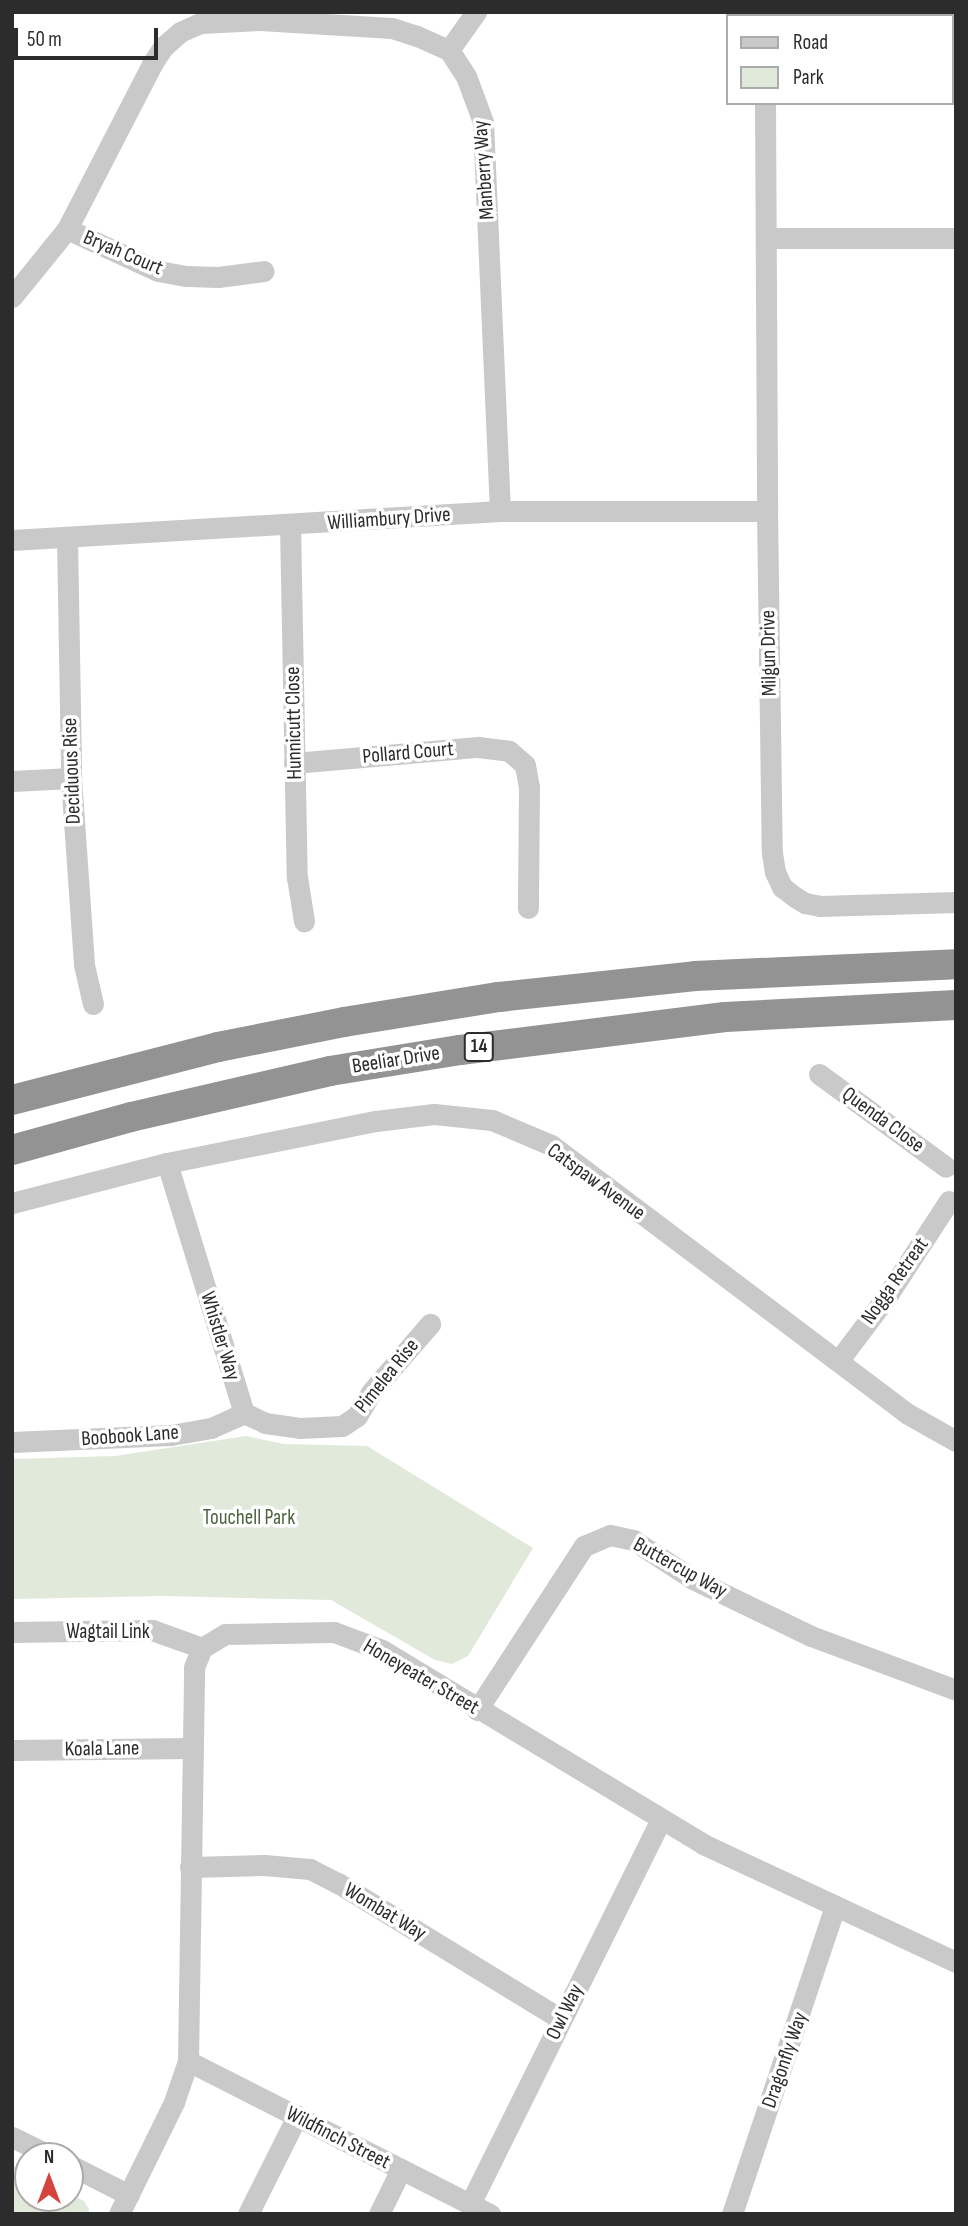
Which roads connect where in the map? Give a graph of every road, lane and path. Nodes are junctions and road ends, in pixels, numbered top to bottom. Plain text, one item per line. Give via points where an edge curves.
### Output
1 (476, 12) edge
2 (308, 17) edge
3 (449, 50) junction
4 (765, 105) edge
5 (67, 229) junction
6 (766, 238) junction
7 (956, 238) edge
8 (264, 271) dead end
9 (12, 297) edge
10 (500, 511) junction
11 (767, 511) junction
12 (290, 525) junction
13 (67, 537) junction
14 (12, 540) edge
15 (294, 763) junction
16 (71, 778) junction
17 (12, 781) edge
18 (956, 902) edge
19 (528, 908) dead end
20 (304, 921) dead end
21 (956, 964) edge
22 (93, 1004) dead end
23 (956, 1005) edge
24 (819, 1074) dead end
25 (12, 1100) edge
26 (12, 1150) edge
27 (167, 1163) junction
28 (951, 1164) edge
29 (12, 1203) edge
30 (953, 1203) edge
31 (430, 1324) dead end
32 (839, 1360) junction
33 (244, 1413) junction
34 (956, 1441) edge
35 (12, 1442) edge
36 (12, 1632) edge
37 (202, 1648) junction
38 (956, 1690) edge
39 (477, 1710) junction
40 (193, 1748) junction
41 (12, 1750) edge
42 (661, 1820) junction
43 (190, 1867) junction
44 (835, 1906) junction
45 (956, 1962) edge
46 (561, 2019) junction
47 (188, 2061) junction
48 (297, 2116) junction
49 (401, 2169) junction
50 (84, 2175) edge
51 (124, 2204) edge
52 (480, 2209) edge
53 (248, 2214) edge
54 (379, 2214) edge
55 (732, 2214) edge

1 - 3 street
2 - 3 street via 391,28
2 - 5 street via 223,20 180,32 152,64
3 - 10 street, Manberry Way via 477,100 485,141
4 - 6 street, Milgun Drive
5 - 8 street, Bryah Court via 158,271 218,277
5 - 9 street
6 - 7 street
6 - 11 street, Milgun Drive
10 - 11 street, Williambury Drive
10 - 12 street, Williambury Drive
11 - 18 street, Milgun Drive via 772,853 782,887 805,903 820,906
12 - 13 street, Williambury Drive
12 - 15 street, Hunnicutt Close
13 - 14 street, Williambury Drive
13 - 16 street, Deciduous Rise
15 - 19 street, Pollard Court via 478,747 523,749 529,787
15 - 20 street, Hunnicutt Close via 297,877
16 - 17 street
16 - 22 street, Deciduous Rise via 84,965
21 - 25 highway, 14 via 695,976 499,997 218,1047
23 - 26 highway, Beeliar Drive / 14 via 725,1017 460,1050 330,1071 131,1116
24 - 28 street, Quenda Close
27 - 29 street, Catspaw Avenue
27 - 32 street, Catspaw Avenue via 376,1121 434,1114 492,1120 551,1145
27 - 33 street, Whistler Way
28 - 30 street via 941,1188
30 - 32 street, Nogga Retreat
31 - 33 street, Pimelea Rise via 372,1391 358,1416 342,1426 300,1428 265,1423
32 - 34 street, Catspaw Avenue via 908,1414
33 - 35 street, Boobook Lane via 211,1428 170,1435
36 - 37 street, Wagtail Link via 152,1630
37 - 39 street, Honeyeater Street via 225,1634 334,1632 382,1650
37 - 40 street via 194,1667
38 - 39 street, Buttercup Way via 811,1636 693,1578 633,1539 610,1535 584,1546
39 - 42 street, Honeyeater Street
40 - 41 street, Koala Lane
40 - 43 street
42 - 44 street, Honeyeater Street
42 - 46 street, Owl Way
43 - 46 street, Wombat Way via 310,1869
43 - 47 street
44 - 45 street, Honeyeater Street
44 - 55 street, Dragonfly Way
46 - 52 street, Owl Way
47 - 48 street, Wildfinch Street
47 - 51 street via 174,2102
48 - 49 street, Wildfinch Street
48 - 53 street
49 - 52 street, Wildfinch Street
49 - 54 street
50 - 51 street

